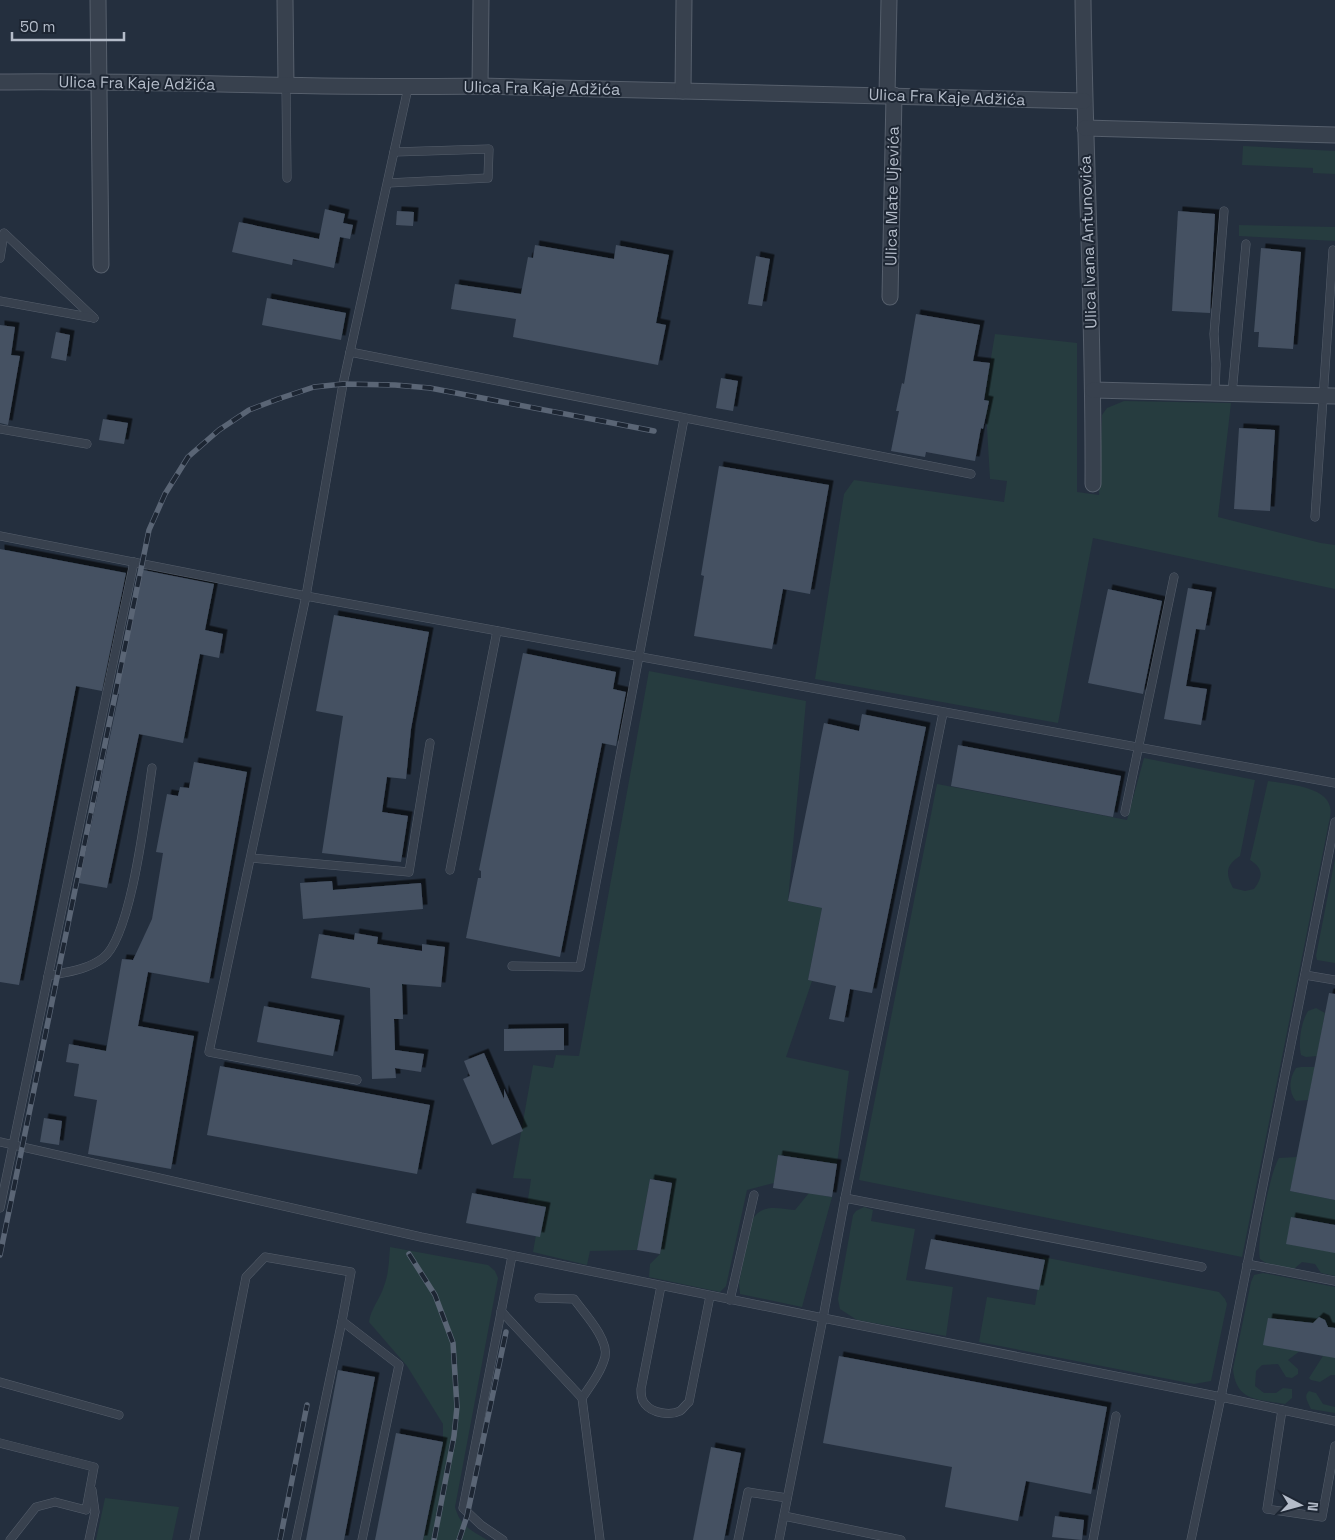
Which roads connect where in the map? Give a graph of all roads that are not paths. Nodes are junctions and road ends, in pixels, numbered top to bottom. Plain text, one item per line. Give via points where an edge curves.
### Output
1 (98, 0) edge
2 (285, 0) edge
3 (481, 0) edge
4 (684, 0) edge
5 (889, 0) edge
6 (1083, 0) edge
7 (99, 81) junction
8 (0, 82) edge
9 (286, 85) junction
10 (480, 86) junction
11 (408, 88) junction
12 (683, 91) junction
13 (891, 95) junction
14 (1084, 101) junction
15 (1084, 128) junction
16 (1335, 135) edge
17 (394, 152) junction
18 (287, 178) dead end
19 (388, 183) junction
20 (1224, 211) dead end
21 (1246, 244) dead end
22 (1333, 250) dead end
23 (0, 258) edge
24 (101, 265) dead end
25 (890, 297) dead end
26 (0, 301) edge
27 (350, 352) junction
28 (1093, 390) junction
29 (1214, 393) junction
30 (1232, 393) junction
31 (1329, 396) edge
32 (684, 419) junction
33 (0, 429) edge
34 (87, 444) dead end
35 (971, 474) dead end
36 (1093, 484) dead end
37 (1315, 517) dead end
38 (0, 536) edge
39 (134, 562) junction
40 (1174, 577) dead end
41 (306, 596) junction
42 (497, 631) junction
43 (638, 656) junction
44 (943, 713) junction
45 (430, 743) dead end
46 (1138, 748) junction
47 (152, 768) dead end
48 (1335, 783) edge
49 (1124, 812) dead end
50 (1335, 822) edge
51 (251, 858) junction
52 (450, 870) dead end
53 (512, 966) dead end
54 (1305, 975) junction
55 (48, 976) junction
56 (1335, 980) edge
57 (357, 1080) dead end
58 (0, 1142) edge
59 (13, 1144) junction
60 (754, 1194) dead end
61 (845, 1198) junction
62 (0, 1208) edge
63 (512, 1256) junction
64 (1247, 1264) junction
65 (1202, 1267) dead end
66 (1335, 1281) edge
67 (660, 1286) junction
68 (710, 1296) junction
69 (539, 1298) dead end
70 (730, 1300) junction
71 (501, 1311) junction
72 (823, 1318) junction
73 (342, 1321) junction
74 (0, 1382) edge
75 (1221, 1397) junction
76 (582, 1398) junction
77 (1282, 1410) junction
78 (119, 1415) dead end
79 (1116, 1416) dead end
80 (1335, 1422) edge
81 (0, 1443) edge
82 (1335, 1446) edge
83 (91, 1481) junction
84 (787, 1498) junction
85 (784, 1516) junction
86 (10, 1540) edge
87 (89, 1540) edge
88 (194, 1540) edge
89 (296, 1540) edge
90 (362, 1540) edge
91 (503, 1540) edge
92 (600, 1540) edge
93 (738, 1540) edge
94 (779, 1540) edge
95 (901, 1540) edge
96 (1093, 1540) edge
97 (1191, 1540) edge

1 - 7 street
2 - 9 street
3 - 10 street
4 - 12 street
5 - 13 street, Ulica Mate Ujevića
6 - 14 street, Ulica Ivana Antunovića
7 - 8 street, Ulica Fra Kaje Adžića
7 - 9 street, Ulica Fra Kaje Adžića
7 - 24 street
9 - 11 street, Ulica Fra Kaje Adžića
9 - 18 lane
10 - 11 street, Ulica Fra Kaje Adžića
10 - 12 street, Ulica Fra Kaje Adžića
11 - 17 lane
12 - 13 street, Ulica Fra Kaje Adžića
13 - 14 street, Ulica Fra Kaje Adžića
13 - 25 street, Ulica Mate Ujevića
14 - 15 street, Ulica Ivana Antunovića
15 - 16 street
15 - 28 street, Ulica Ivana Antunovića
17 - 19 lane
17 - 19 lane via 489,150 488,178
19 - 27 lane
20 - 29 lane via 1214,334
21 - 30 lane
22 - 31 lane
23 - 26 lane via 4,233 94,318
27 - 32 lane
27 - 41 lane
28 - 29 street
28 - 36 street, Ulica Ivana Antunovića
29 - 30 street
30 - 31 street
31 - 37 lane
32 - 35 lane
32 - 43 lane
33 - 34 lane
38 - 39 lane
39 - 41 lane
39 - 55 lane
40 - 46 lane
41 - 42 lane
41 - 51 lane
42 - 43 lane
42 - 52 lane
43 - 44 lane
43 - 53 lane via 580,967
44 - 46 lane
44 - 61 lane
45 - 51 lane via 409,872
46 - 48 lane
46 - 49 lane
47 - 55 lane via 129,904 117,939 104,958 85,968
50 - 54 lane
51 - 57 lane via 209,1052
54 - 56 lane
54 - 64 lane
55 - 59 lane
58 - 59 lane
59 - 62 lane
59 - 63 lane
60 - 70 lane
61 - 65 lane
61 - 72 lane
63 - 67 lane
63 - 71 lane
64 - 66 lane
64 - 75 lane
67 - 68 lane
67 - 68 lane via 641,1389 642,1399 653,1411 679,1411 689,1402
68 - 70 lane
69 - 76 lane via 574,1300 602,1337 606,1354
70 - 72 lane
71 - 76 lane
71 - 91 lane via 463,1508
72 - 75 lane
72 - 84 lane
73 - 88 lane via 351,1272 265,1257 246,1278
73 - 89 lane
73 - 90 lane via 399,1365
74 - 78 lane
75 - 77 lane
75 - 97 lane
76 - 92 lane
77 - 80 lane
77 - 82 lane via 1267,1509 1322,1517
79 - 96 lane
81 - 83 lane via 94,1467
83 - 86 lane via 86,1510 55,1502 36,1507
83 - 87 lane via 95,1512
84 - 85 lane
84 - 93 lane via 748,1492
85 - 94 lane
85 - 95 lane

